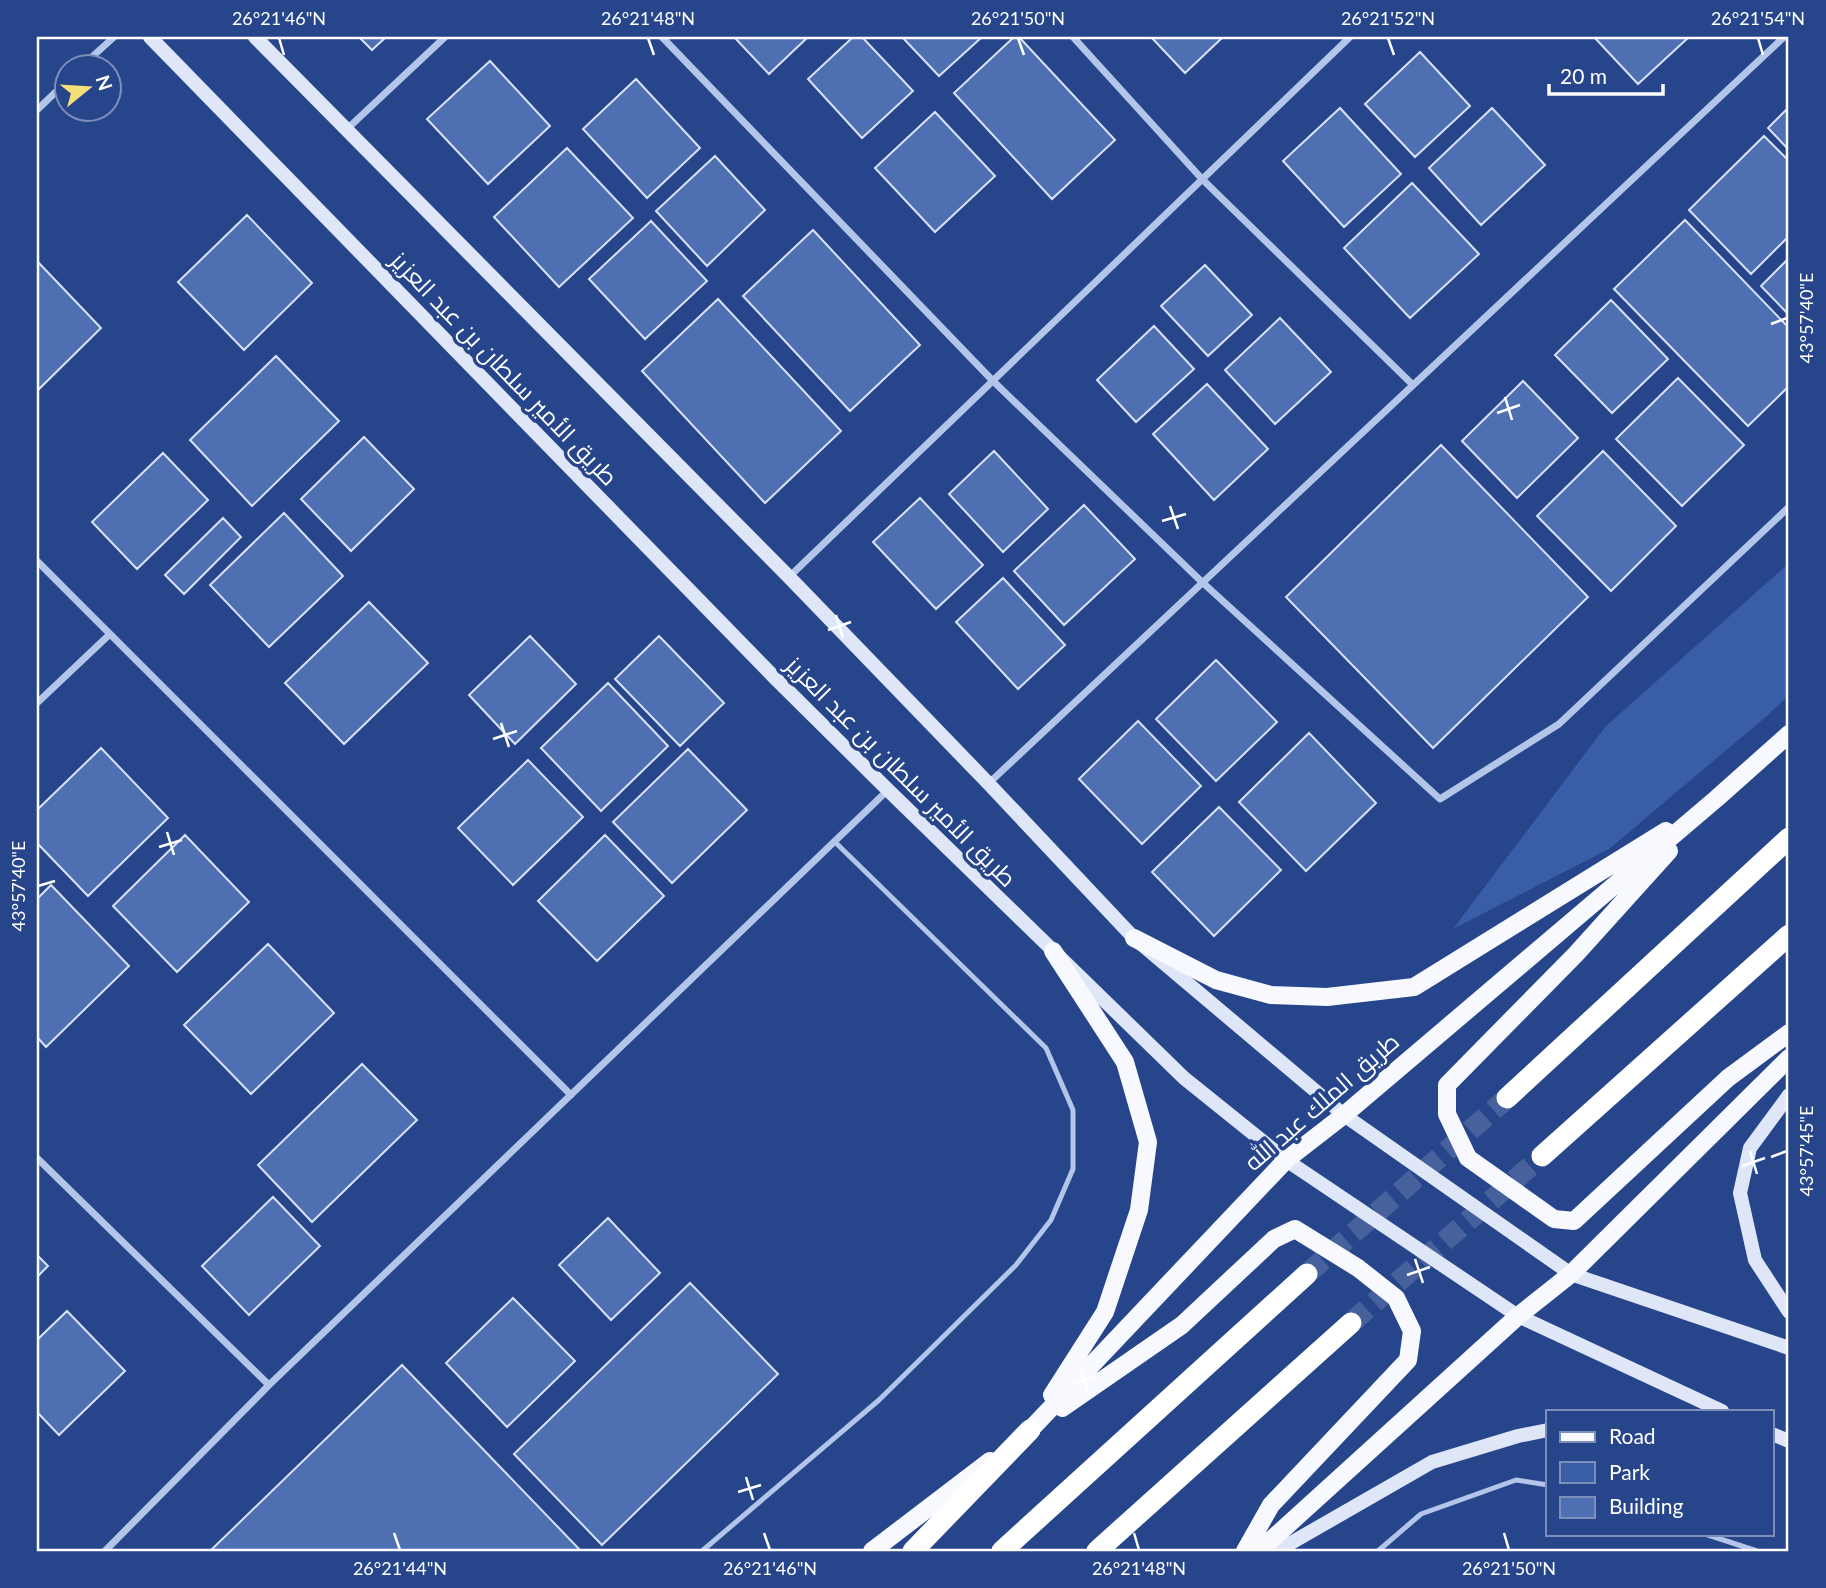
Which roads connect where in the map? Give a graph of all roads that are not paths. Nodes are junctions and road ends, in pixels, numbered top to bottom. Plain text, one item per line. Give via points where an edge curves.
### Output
1 (114, 37) edge
2 (150, 37) edge
3 (255, 37) edge
4 (444, 37) edge
5 (662, 37) edge
6 (1073, 37) edge
7 (1350, 37) edge
8 (1784, 37) edge
9 (97, 52) edge
10 (52, 96) edge
11 (37, 110) edge
12 (346, 130) junction
13 (1202, 179) junction
14 (993, 382) junction
15 (1413, 385) junction
16 (1789, 507) edge
17 (37, 561) edge
18 (789, 577) junction
19 (1202, 582) junction
20 (110, 634) junction
21 (37, 703) edge
22 (1789, 734) edge
23 (988, 783) junction
24 (888, 790) junction
25 (1716, 799) junction
26 (1789, 838) edge
27 (835, 842) junction
28 (1789, 935) edge
29 (1134, 938) junction
30 (1053, 951) junction
31 (1789, 1033) edge
32 (1789, 1058) edge
33 (1789, 1095) edge
34 (571, 1096) junction
35 (1507, 1098) tunnel mouth
36 (1343, 1115) junction
37 (1542, 1156) tunnel mouth
38 (37, 1158) edge
39 (1286, 1160) junction
40 (1307, 1274) tunnel mouth
41 (1571, 1274) junction
42 (1789, 1312) edge
43 (1518, 1315) junction
44 (1351, 1324) tunnel mouth
45 (1789, 1349) edge
46 (270, 1385) junction
47 (1720, 1410) edge
48 (1031, 1430) junction
49 (1546, 1430) edge
50 (1546, 1485) edge
51 (1711, 1536) edge
52 (105, 1551) edge
53 (702, 1551) edge
54 (872, 1551) edge
55 (913, 1551) edge
56 (1002, 1551) edge
57 (1097, 1551) edge
58 (1245, 1551) edge
59 (1259, 1551) edge
60 (1277, 1551) edge
61 (1378, 1551) edge
62 (1757, 1551) edge

1 - 9 street
2 - 24 main road, طريق الأمير سلطان بن عبد العزيز
3 - 12 main road, طريق الأمير سلطان بن عبد العزيز
4 - 12 street
5 - 14 street
6 - 13 street
7 - 13 street
8 - 15 street
10 - 11 street
12 - 18 main road, طريق الأمير سلطان بن عبد العزيز
13 - 14 street
13 - 15 street
14 - 18 street
14 - 19 street
15 - 19 street
16 - 19 street via 1559,724 1440,799
17 - 20 street
18 - 23 main road, طريق الأمير سلطان بن عبد العزيز
19 - 23 street
20 - 21 street
20 - 34 street
22 - 25 main road, طريق الملك عبد الله
23 - 29 main road, طريق الأمير سلطان بن عبد العزيز
24 - 27 street
24 - 30 main road, طريق الأمير سلطان بن عبد العزيز
25 - 29 main road via 1414,987 1327,997 1271,995 1216,980
25 - 31 main road via 1576,954 1447,1086 1447,1114 1468,1158 1555,1219 1574,1221 1728,1078
25 - 36 main road, طريق الملك عبد الله
26 - 35 highway
27 - 34 street
27 - 53 lane via 1046,1048 1073,1110 1073,1169 1051,1220 1016,1265 879,1400
28 - 37 highway
29 - 36 main road, طريق الأمير سلطان بن عبد العزيز
30 - 39 main road, طريق الأمير سلطان بن عبد العزيز via 1184,1077
30 - 48 main road via 1125,1062 1148,1142 1139,1210 1105,1312
32 - 41 main road
33 - 42 main road via 1750,1148 1740,1193 1755,1260
34 - 46 street
36 - 39 main road, طريق الملك عبد الله
36 - 41 main road, طريق الأمير سلطان بن عبد العزيز
38 - 46 street
39 - 43 main road, طريق الأمير سلطان بن عبد العزيز
39 - 48 main road, طريق الملك عبد الله
40 - 56 highway
41 - 43 main road
41 - 45 main road, طريق الأمير سلطان بن عبد العزيز
43 - 47 main road, طريق الأمير سلطان بن عبد العزيز
43 - 59 main road
44 - 57 highway
46 - 52 street
48 - 54 main road, طريق الملك عبد الله
48 - 55 highway
48 - 58 main road via 1182,1325 1274,1239 1295,1229 1396,1298 1412,1331 1408,1360 1271,1505
49 - 60 main road via 1432,1462
50 - 61 lane via 1516,1480 1421,1514
51 - 62 lane

